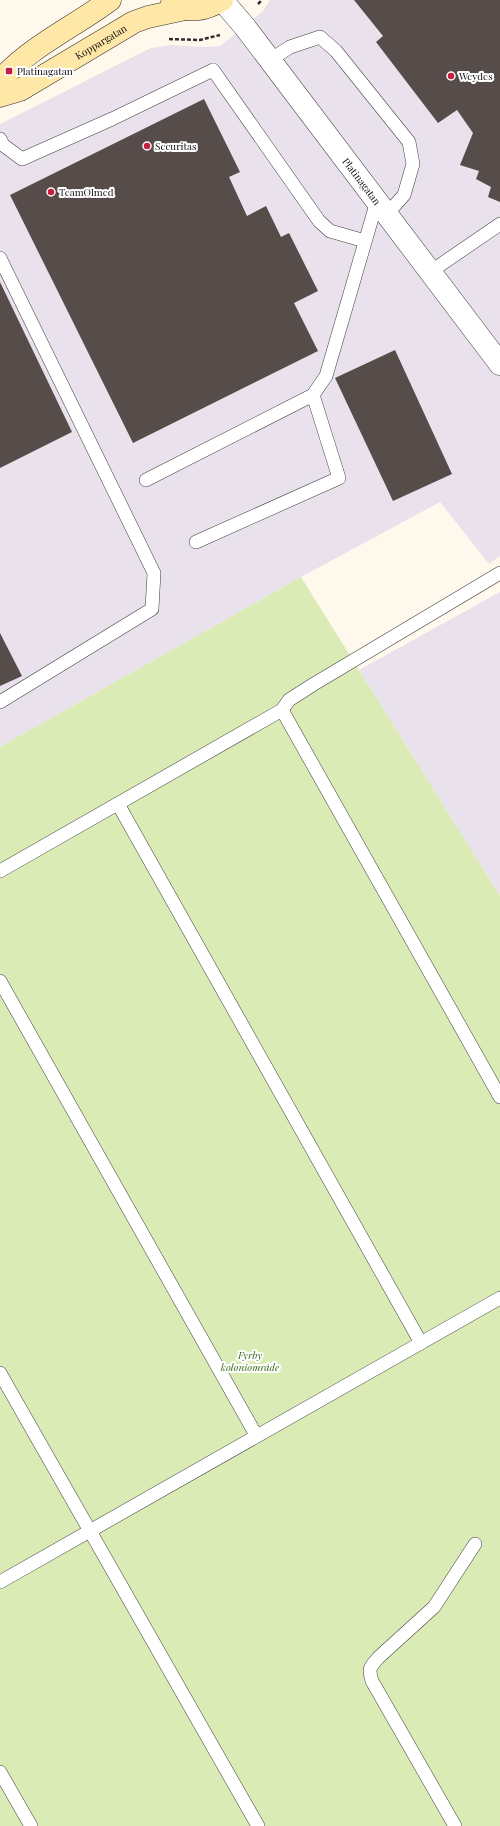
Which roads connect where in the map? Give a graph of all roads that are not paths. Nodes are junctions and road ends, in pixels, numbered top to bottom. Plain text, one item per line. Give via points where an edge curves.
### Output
1 (110, 0) edge
2 (222, 0) edge
3 (176, 4) edge
4 (270, 60) junction
5 (0, 81) edge
6 (0, 96) edge
7 (0, 139) edge
8 (382, 207) junction
9 (500, 224) edge
10 (364, 241) junction
11 (0, 258) edge
12 (430, 272) junction
13 (500, 364) edge
14 (313, 395) junction
15 (146, 480) dead end
16 (196, 542) dead end
17 (500, 573) edge
18 (0, 702) edge
19 (282, 710) junction
20 (118, 804) junction
21 (0, 871) edge
22 (0, 982) edge
23 (500, 1097) edge
24 (500, 1298) edge
25 (421, 1343) junction
26 (0, 1373) edge
27 (256, 1435) junction
28 (90, 1530) junction
29 (474, 1544) dead end
30 (0, 1582) edge
31 (0, 1772) edge
32 (31, 1826) edge
33 (258, 1826) edge
34 (455, 1826) edge

1 - 5 street via 36,51
2 - 3 street, Koppargatan via 205,8
2 - 4 street, Platinagatan
3 - 6 street, Koppargatan via 134,22 20,90
4 - 8 street, Platinagatan
4 - 8 lane via 290,47 320,37 336,51 409,142 413,164 404,195
7 - 10 lane via 3,145 22,159 213,70 319,221 330,231
8 - 10 lane
8 - 12 street, Platinagatan
9 - 12 lane
10 - 14 lane via 326,376
11 - 18 lane via 154,573 152,609
12 - 13 street, Platinagatan
14 - 15 lane
14 - 16 lane via 339,478
17 - 19 lane via 314,684 289,700
19 - 20 lane
19 - 23 lane
20 - 21 lane
20 - 25 lane
22 - 27 lane
24 - 25 lane
25 - 27 lane
26 - 28 lane
27 - 28 lane
28 - 30 lane
28 - 33 lane
29 - 34 lane via 434,1607 379,1657 369,1671 372,1681
31 - 32 lane

